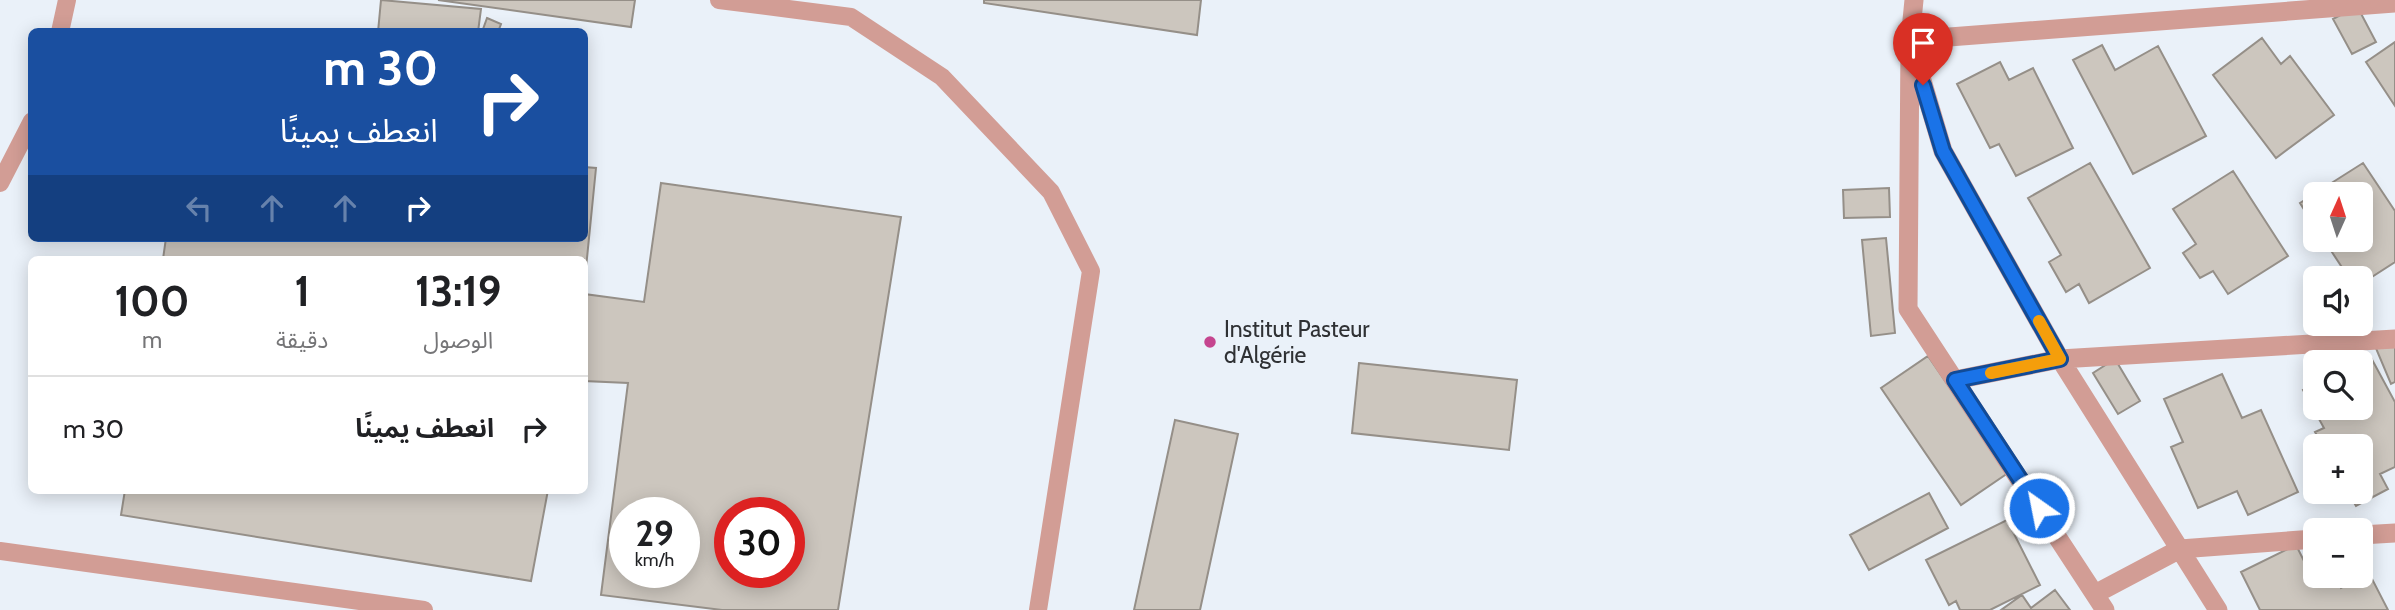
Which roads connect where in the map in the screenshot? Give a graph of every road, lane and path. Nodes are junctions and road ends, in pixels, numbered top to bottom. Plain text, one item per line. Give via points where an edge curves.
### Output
1 (67, 0) edge
2 (719, 0) edge
3 (1914, 0) edge
4 (2395, 3) edge
5 (61, 28) edge
6 (1910, 40) junction
7 (28, 129) edge
8 (0, 183) edge
9 (2395, 339) edge
10 (2060, 359) junction
11 (1955, 380) junction
12 (2395, 533) edge
13 (2373, 535) edge
14 (2303, 540) edge
15 (2180, 549) junction
16 (0, 551) edge
17 (2100, 602) edge
18 (424, 610) edge
19 (1038, 610) edge
20 (2218, 610) edge

1 - 5 lane
2 - 19 lane via 851,17 942,77 1051,192 1091,271
3 - 6 street
4 - 6 street
6 - 10 street via 1943,151
6 - 11 street via 1908,309
7 - 8 lane
9 - 10 street
10 - 11 street
10 - 15 street
11 - 17 street
12 - 13 street
14 - 15 street
15 - 17 street
15 - 20 street
16 - 18 lane

